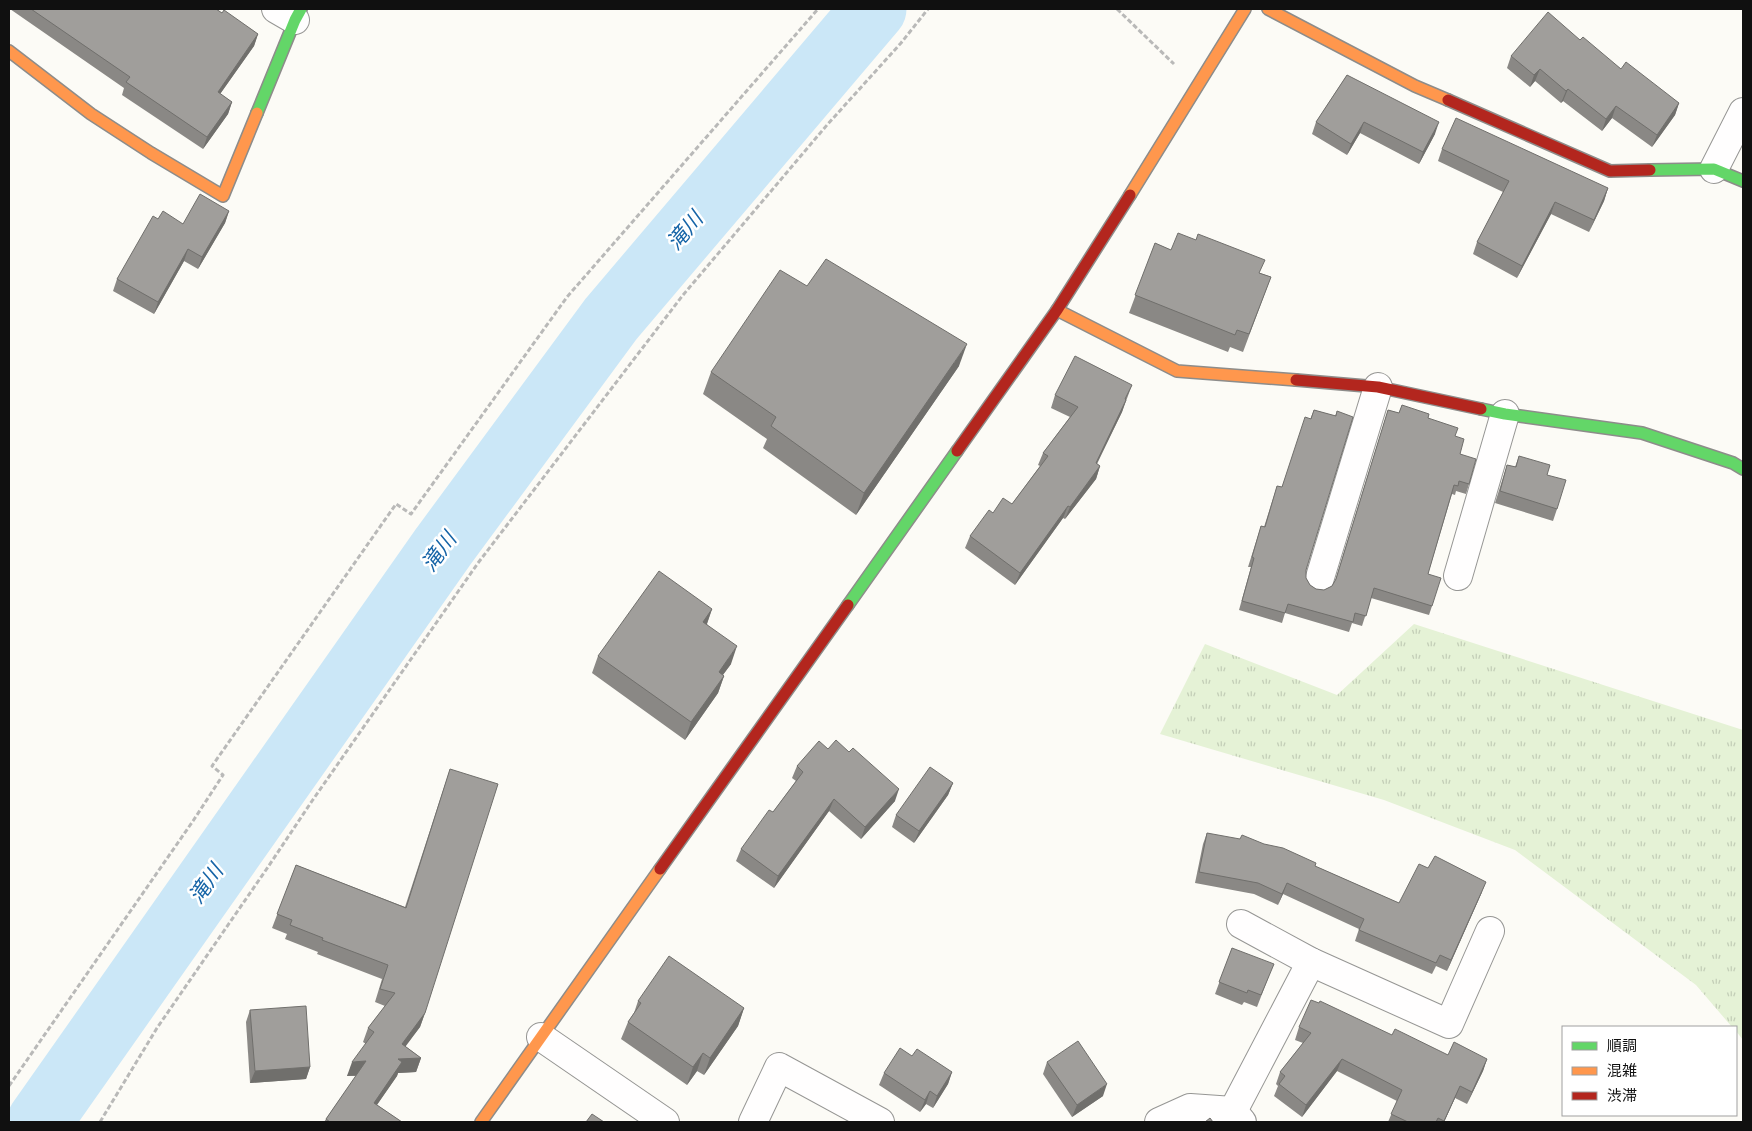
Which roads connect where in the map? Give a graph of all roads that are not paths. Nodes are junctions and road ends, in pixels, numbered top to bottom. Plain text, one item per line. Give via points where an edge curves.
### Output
1 (1245, 9) edge
2 (1268, 9) edge
3 (291, 12) edge
4 (9, 51) edge
5 (1743, 112) edge
6 (1714, 169) junction
7 (1743, 181) edge
8 (1058, 310) junction
9 (1378, 387) junction
10 (1505, 414) junction
11 (1743, 469) edge
12 (1458, 576) dead end
13 (1318, 584) dead end
14 (1241, 924) dead end
15 (1490, 930) dead end
16 (1311, 962) junction
17 (541, 1037) junction
18 (1238, 1117) edge
19 (481, 1122) edge
20 (665, 1122) edge
21 (753, 1122) edge
22 (880, 1122) edge
23 (1159, 1122) edge

1 - 8 street
2 - 6 street via 1415,86 1610,171
3 - 4 street via 223,196 92,114
5 - 6 street
6 - 7 street
8 - 9 street via 1177,371
8 - 17 street
9 - 10 street
9 - 13 street
10 - 11 street via 1642,433
10 - 12 street
14 - 16 street
15 - 16 street via 1449,1024
16 - 18 street
17 - 19 street
17 - 20 street
18 - 23 street via 1190,1108
21 - 22 street via 779,1068

